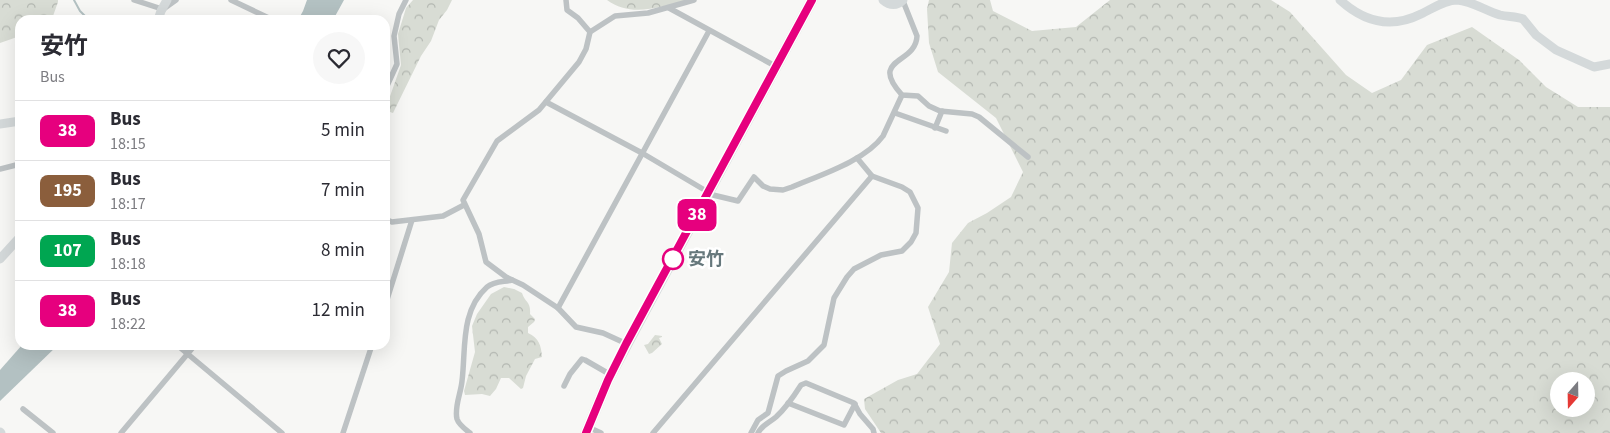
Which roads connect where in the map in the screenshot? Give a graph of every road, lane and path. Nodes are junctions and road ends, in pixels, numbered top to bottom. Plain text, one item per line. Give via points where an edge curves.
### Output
1 (134, 0) edge
2 (167, 0) edge
3 (176, 0) edge
4 (231, 0) edge
5 (406, 0) edge
6 (566, 0) edge
7 (694, 0) edge
8 (812, 0) edge
9 (883, 0) edge
10 (903, 0) edge
11 (1340, 0) edge
12 (669, 8) junction
13 (160, 13) edge
14 (263, 15) edge
15 (709, 31) junction
16 (590, 32) junction
17 (1610, 64) edge
18 (777, 67) junction
19 (390, 79) edge
20 (902, 95) junction
21 (546, 102) junction
22 (942, 111) junction
23 (895, 113) junction
24 (15, 121) edge
25 (0, 124) edge
26 (935, 128) junction
27 (946, 131) dead end
28 (642, 154) junction
29 (1028, 157) dead end
30 (857, 158) junction
31 (15, 165) edge
32 (0, 169) edge
33 (872, 176) junction
34 (709, 192) junction
35 (464, 205) junction
36 (412, 220) junction
37 (390, 221) edge
38 (15, 242) edge
39 (0, 259) edge
40 (512, 280) junction
41 (390, 290) edge
42 (558, 308) junction
43 (626, 344) junction
44 (183, 350) edge
45 (191, 350) edge
46 (370, 350) edge
47 (188, 354) junction
48 (611, 375) junction
49 (564, 386) dead end
50 (788, 403) junction
51 (855, 404) junction
52 (23, 409) dead end
53 (587, 430) edge
54 (278, 432) edge
55 (53, 433) edge
56 (121, 433) edge
57 (343, 433) edge
58 (470, 433) edge
59 (601, 433) edge
60 (653, 433) edge
61 (751, 433) edge
62 (758, 433) edge
63 (874, 433) edge

1 - 13 street
2 - 13 street
3 - 13 street
4 - 14 street
5 - 19 street via 394,36 397,64
6 - 16 street via 567,10
7 - 12 street
8 - 18 highway
9 - 10 street via 893,5
10 - 20 street via 917,36 916,44 889,71 892,82
11 - 17 street via 1361,16 1382,21 1403,20 1444,2 1466,2 1523,19 1545,43 1582,62 1594,67
12 - 15 street
12 - 16 street via 615,16
15 - 18 street
15 - 28 street
16 - 21 street via 579,62
18 - 34 highway
20 - 22 street via 918,96 929,106
20 - 23 street
21 - 28 street
21 - 35 street via 538,112 497,141 464,198
22 - 26 street
22 - 29 street via 979,116
23 - 26 street
23 - 30 street via 880,141
24 - 25 street
26 - 27 street
28 - 34 street
28 - 42 street
30 - 33 street
30 - 34 street via 783,190 766,188 754,177 738,200
31 - 32 street
33 - 60 street
33 - 61 street via 910,192 918,208 916,233 902,251 881,255 854,269 847,277 834,298 824,345 808,361 778,376 768,413 758,420
34 - 43 highway
35 - 36 street via 443,216
35 - 40 street via 479,234 486,262
36 - 37 street
36 - 41 street
38 - 39 street
40 - 42 street
40 - 58 street via 488,286 470,313 457,416 460,425
42 - 43 street via 576,327 604,333
43 - 48 highway
44 - 47 street
45 - 47 street
46 - 57 street
47 - 54 street
47 - 56 street
48 - 49 street via 582,359
48 - 53 highway
50 - 51 street via 806,382
50 - 51 street via 844,425
50 - 62 street
51 - 63 street
52 - 55 street
53 - 59 street

